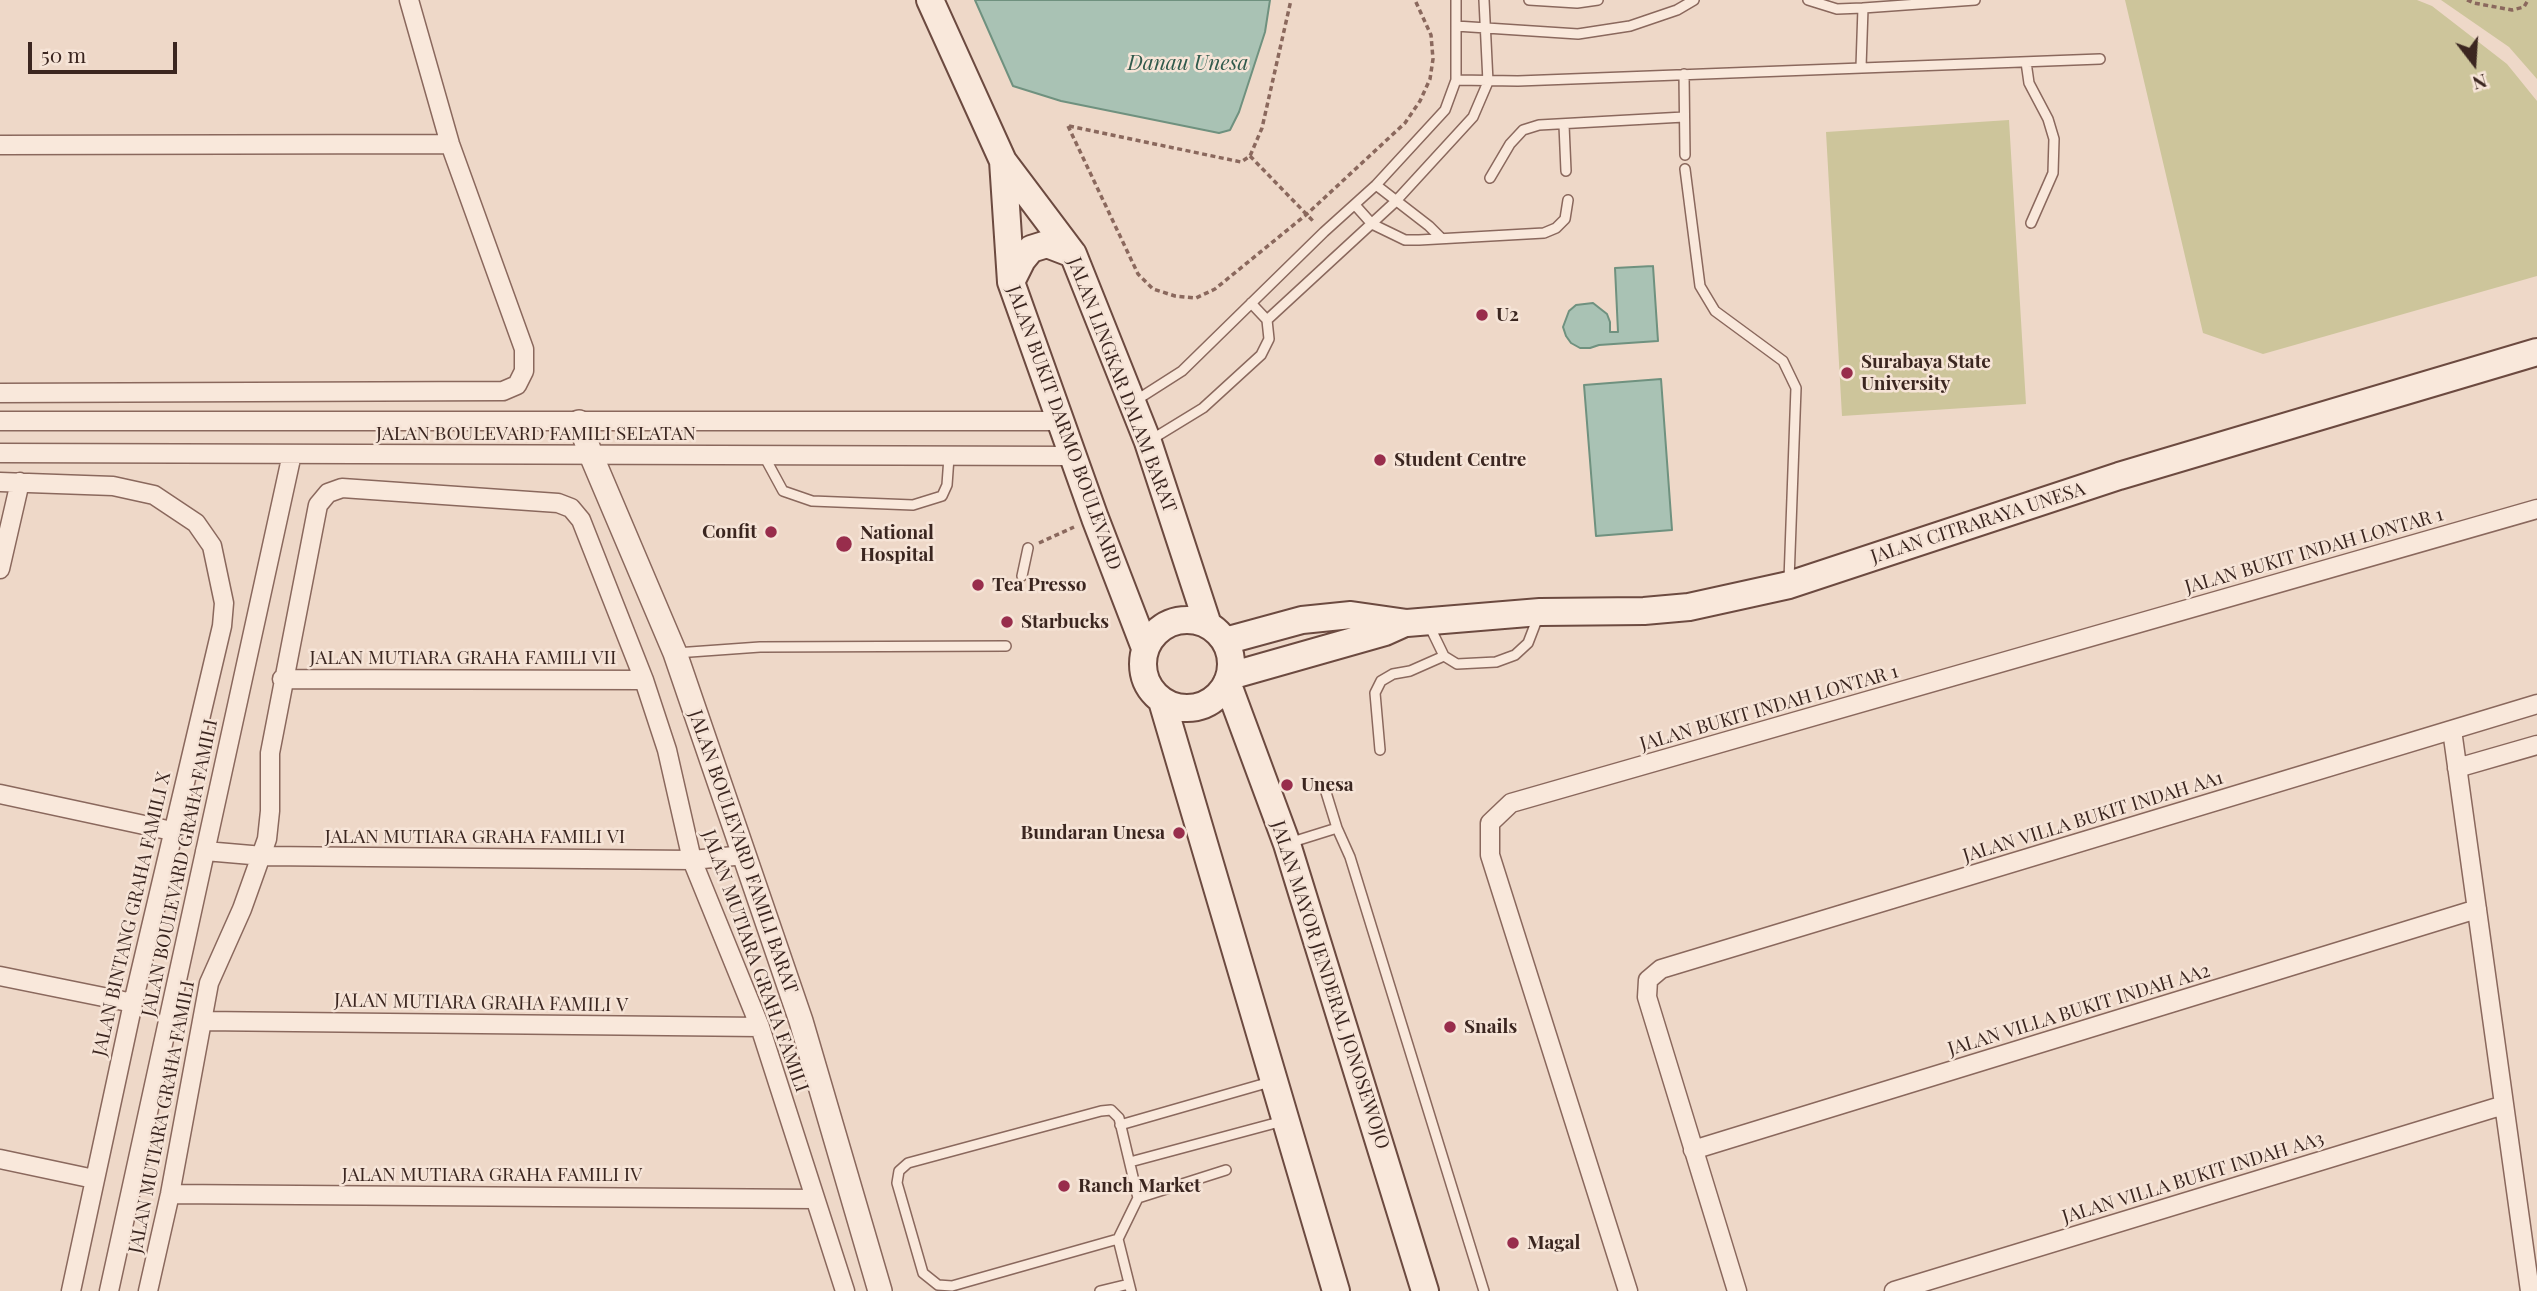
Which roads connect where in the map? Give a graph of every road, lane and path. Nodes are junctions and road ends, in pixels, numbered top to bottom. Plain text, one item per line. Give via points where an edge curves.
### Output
1 (410, 0) edge
2 (930, 0) edge
3 (1291, 0) edge
4 (1415, 0) edge
5 (1457, 0) edge
6 (1484, 0) edge
7 (1529, 0) edge
8 (1598, 0) edge
9 (1694, 0) edge
10 (1808, 0) edge
11 (1870, 0) edge
12 (1975, 0) edge
13 (2467, 0) edge
14 (2528, 0) edge
15 (1863, 9) junction
16 (1457, 26) junction
17 (1485, 28) junction
18 (2100, 59) dead end
19 (2026, 62) junction
20 (1861, 68) junction
21 (1684, 74) junction
22 (1456, 80) junction
23 (1488, 82) junction
24 (1684, 117) junction
25 (1564, 125) junction
26 (450, 144) junction
27 (0, 145) edge
28 (1685, 155) dead end
29 (1250, 156) junction
30 (1003, 161) junction
31 (1685, 169) dead end
32 (1566, 171) dead end
33 (1490, 177) dead end
34 (1376, 185) junction
35 (1568, 200) dead end
36 (1395, 202) junction
37 (1355, 205) junction
38 (1307, 214) junction
39 (2031, 223) dead end
40 (1372, 224) junction
41 (1324, 232) junction
42 (1441, 238) junction
43 (1073, 254) junction
44 (1011, 282) junction
45 (1251, 303) junction
46 (1267, 320) junction
47 (2537, 352) edge
48 (0, 393) edge
49 (1131, 404) junction
50 (0, 421) edge
51 (1060, 421) junction
52 (579, 422) junction
53 (1148, 442) junction
54 (0, 453) edge
55 (292, 454) junction
56 (591, 455) junction
57 (764, 456) junction
58 (1073, 456) junction
59 (949, 457) junction
60 (0, 482) edge
61 (20, 482) junction
62 (2537, 509) edge
63 (1095, 518) junction
64 (1028, 548) joint
65 (0, 569) edge
66 (1023, 576) dead end
67 (1788, 585) junction
68 (1539, 612) junction
69 (1417, 622) junction
70 (1212, 624) junction
71 (1141, 637) junction
72 (1006, 646) dead end
73 (676, 653) junction
74 (1444, 656) junction
75 (282, 679) junction
76 (1228, 679) junction
77 (644, 680) junction
78 (1162, 701) junction
79 (2537, 705) edge
80 (2452, 730) junction
81 (2537, 745) edge
82 (1380, 750) dead end
83 (2457, 768) junction
84 (1325, 789) dead end
85 (0, 794) edge
86 (1338, 828) junction
87 (172, 831) junction
88 (1287, 844) junction
89 (205, 851) junction
90 (745, 855) junction
91 (263, 856) junction
92 (692, 860) junction
93 (2477, 909) junction
94 (0, 976) edge
95 (133, 1003) junction
96 (202, 1020) junction
97 (760, 1027) junction
98 (1274, 1081) junction
99 (2504, 1105) junction
100 (1285, 1121) junction
101 (1120, 1125) junction
102 (1693, 1150) junction
103 (0, 1159) edge
104 (1130, 1162) junction
105 (1226, 1170) dead end
106 (94, 1179) junction
107 (170, 1194) junction
108 (1138, 1198) junction
109 (814, 1199) junction
110 (1118, 1239) junction
111 (939, 1288) edge
112 (1130, 1288) edge
113 (71, 1291) edge
114 (109, 1291) edge
115 (148, 1291) edge
116 (845, 1291) edge
117 (880, 1291) edge
118 (1100, 1291) edge
119 (1336, 1291) edge
120 (1425, 1291) edge
121 (1484, 1291) edge
122 (1629, 1291) edge
123 (1737, 1291) edge
124 (1894, 1291) edge
125 (2530, 1291) edge

1 - 26 street
2 - 30 main road
3 - 29 path via 1262,128
4 - 38 path via 1431,35 1433,60 1420,101 1405,122
5 - 16 lane
6 - 17 lane
7 - 8 lane
9 - 17 lane via 1630,26 1578,34
10 - 15 lane via 1837,9
11 - 15 lane
12 - 15 lane
13 - 14 path via 2512,10 2524,7
15 - 20 lane
16 - 17 lane
16 - 22 lane
17 - 23 lane
18 - 19 lane
19 - 20 lane
19 - 39 lane via 2029,83 2054,139 2053,173
20 - 21 lane
21 - 23 lane
21 - 24 lane
22 - 23 lane
22 - 34 lane via 1445,110
23 - 36 lane via 1473,117
24 - 25 lane
24 - 28 lane
25 - 32 lane
25 - 33 lane via 1523,130
26 - 27 street
26 - 48 street via 524,349 524,371 517,385 503,391
29 - 38 path
29 - 38 path via 1241,162 1226,160 1068,126 1138,274 1153,289 1196,298 1214,289
30 - 43 main road, JALAN LINGKAR DALAM BARAT
30 - 44 main road, JALAN BUKIT DARMO BOULEVARD
31 - 67 lane via 1700,286 1715,311 1783,361 1796,387
34 - 36 lane
34 - 37 lane
35 - 42 lane via 1565,219 1544,233
36 - 40 lane
36 - 42 lane
37 - 40 lane
37 - 41 lane
38 - 41 path
40 - 42 lane via 1405,240
40 - 46 lane
41 - 45 lane
43 - 44 main road via 1047,244 1031,249
43 - 49 main road, JALAN LINGKAR DALAM BARAT
44 - 51 main road, JALAN BUKIT DARMO BOULEVARD
45 - 46 lane
45 - 49 lane via 1182,371
46 - 53 lane via 1269,339 1261,355 1203,408
47 - 67 main road, JALAN CITRARAYA UNESA via 2119,477
49 - 53 main road, JALAN LINGKAR DALAM BARAT
50 - 52 street, JALAN BOULEVARD FAMILI SELATAN
51 - 52 street, JALAN BOULEVARD FAMILI SELATAN
51 - 58 main road, JALAN BUKIT DARMO BOULEVARD
52 - 56 street, JALAN BOULEVARD FAMILI BARAT
53 - 70 main road, JALAN LINGKAR DALAM BARAT
54 - 55 street, JALAN BOULEVARD FAMILI SELATAN
55 - 56 street, JALAN BOULEVARD FAMILI SELATAN
55 - 89 street, JALAN BOULEVARD GRAHA FAMILI
56 - 57 street, JALAN BOULEVARD FAMILI SELATAN
56 - 73 street, JALAN BOULEVARD FAMILI BARAT
57 - 59 street, JALAN BOULEVARD FAMILI SELATAN
57 - 59 lane via 783,491 812,501 914,505 942,496
58 - 59 street, JALAN BOULEVARD FAMILI SELATAN
58 - 63 main road, JALAN BUKIT DARMO BOULEVARD
60 - 61 street
61 - 65 street
61 - 87 street, JALAN BINTANG GRAHA FAMILI X via 113,486 154,495 196,523 212,546 224,603 222,626
62 - 122 street, JALAN BUKIT INDAH LONTAR 1 via 1511,803 1490,823 1490,855
63 - 64 path
63 - 71 main road, JALAN BUKIT DARMO BOULEVARD
64 - 66 lane
67 - 68 main road, JALAN CITRARAYA UNESA via 1689,607
68 - 69 main road, JALAN CITRARAYA UNESA
68 - 74 lane via 1528,643 1516,654 1496,662 1457,664
69 - 70 main road, JALAN CITRARAYA UNESA via 1351,615
69 - 74 lane
69 - 76 main road, JALAN CITRARAYA UNESA
70 - 71 main road via 1179,620
70 - 76 main road via 1230,652
71 - 78 main road via 1143,672
72 - 73 lane via 760,647
73 - 90 street, JALAN BOULEVARD FAMILI BARAT
74 - 82 lane via 1381,681 1375,694
75 - 77 street, JALAN MUTIARA GRAHA FAMILI VII
75 - 77 street, JALAN MUTIARA GRAHA FAMILI via 318,505 328,493 342,488 558,503 571,508 581,520
75 - 91 street, JALAN MUTIARA GRAHA FAMILI via 270,753 270,811
76 - 78 main road via 1220,693 1199,707 1186,709
76 - 88 main road, JALAN MAYOR JENDERAL JONOSEWOJO
77 - 92 street, JALAN MUTIARA GRAHA FAMILI via 667,750
78 - 98 main road
79 - 80 street, JALAN VILLA BUKIT INDAH AA1
80 - 83 street
80 - 102 street, JALAN VILLA BUKIT INDAH AA1 via 1661,969 1648,980 1647,997
81 - 83 street
83 - 93 street
84 - 86 lane
85 - 87 street
86 - 88 lane
86 - 121 lane
87 - 95 street, JALAN BINTANG GRAHA FAMILI X
88 - 120 main road, JALAN MAYOR JENDERAL JONOSEWOJO
89 - 91 street, JALAN MUTIARA GRAHA FAMILI VI
89 - 114 street, JALAN BOULEVARD GRAHA FAMILI
90 - 92 street, JALAN MUTIARA GRAHA FAMILI VI
90 - 117 street, JALAN BOULEVARD FAMILI BARAT via 801,1021
91 - 92 street, JALAN MUTIARA GRAHA FAMILI VI
91 - 96 street, JALAN MUTIARA GRAHA FAMILI via 209,983
92 - 97 street, JALAN MUTIARA GRAHA FAMILI
93 - 99 street
93 - 102 street, JALAN VILLA BUKIT INDAH AA2
94 - 95 street
95 - 106 street, JALAN BINTANG GRAHA FAMILI X
96 - 97 street, JALAN MUTIARA GRAHA FAMILI V
96 - 107 street, JALAN MUTIARA GRAHA FAMILI
97 - 109 street, JALAN MUTIARA GRAHA FAMILI
98 - 100 main road
98 - 101 lane
99 - 124 street, JALAN VILLA BUKIT INDAH AA3
99 - 125 street
100 - 104 lane
100 - 119 main road
101 - 104 lane
101 - 111 lane via 1111,1110 1101,1111 908,1163 897,1183 923,1273
102 - 123 street
103 - 106 street
104 - 108 lane
105 - 108 lane
106 - 113 street, JALAN BINTANG GRAHA FAMILI X
107 - 109 street, JALAN MUTIARA GRAHA FAMILI IV
107 - 115 street, JALAN MUTIARA GRAHA FAMILI
108 - 110 lane
109 - 116 street, JALAN MUTIARA GRAHA FAMILI
110 - 111 lane
110 - 112 lane
112 - 118 lane

